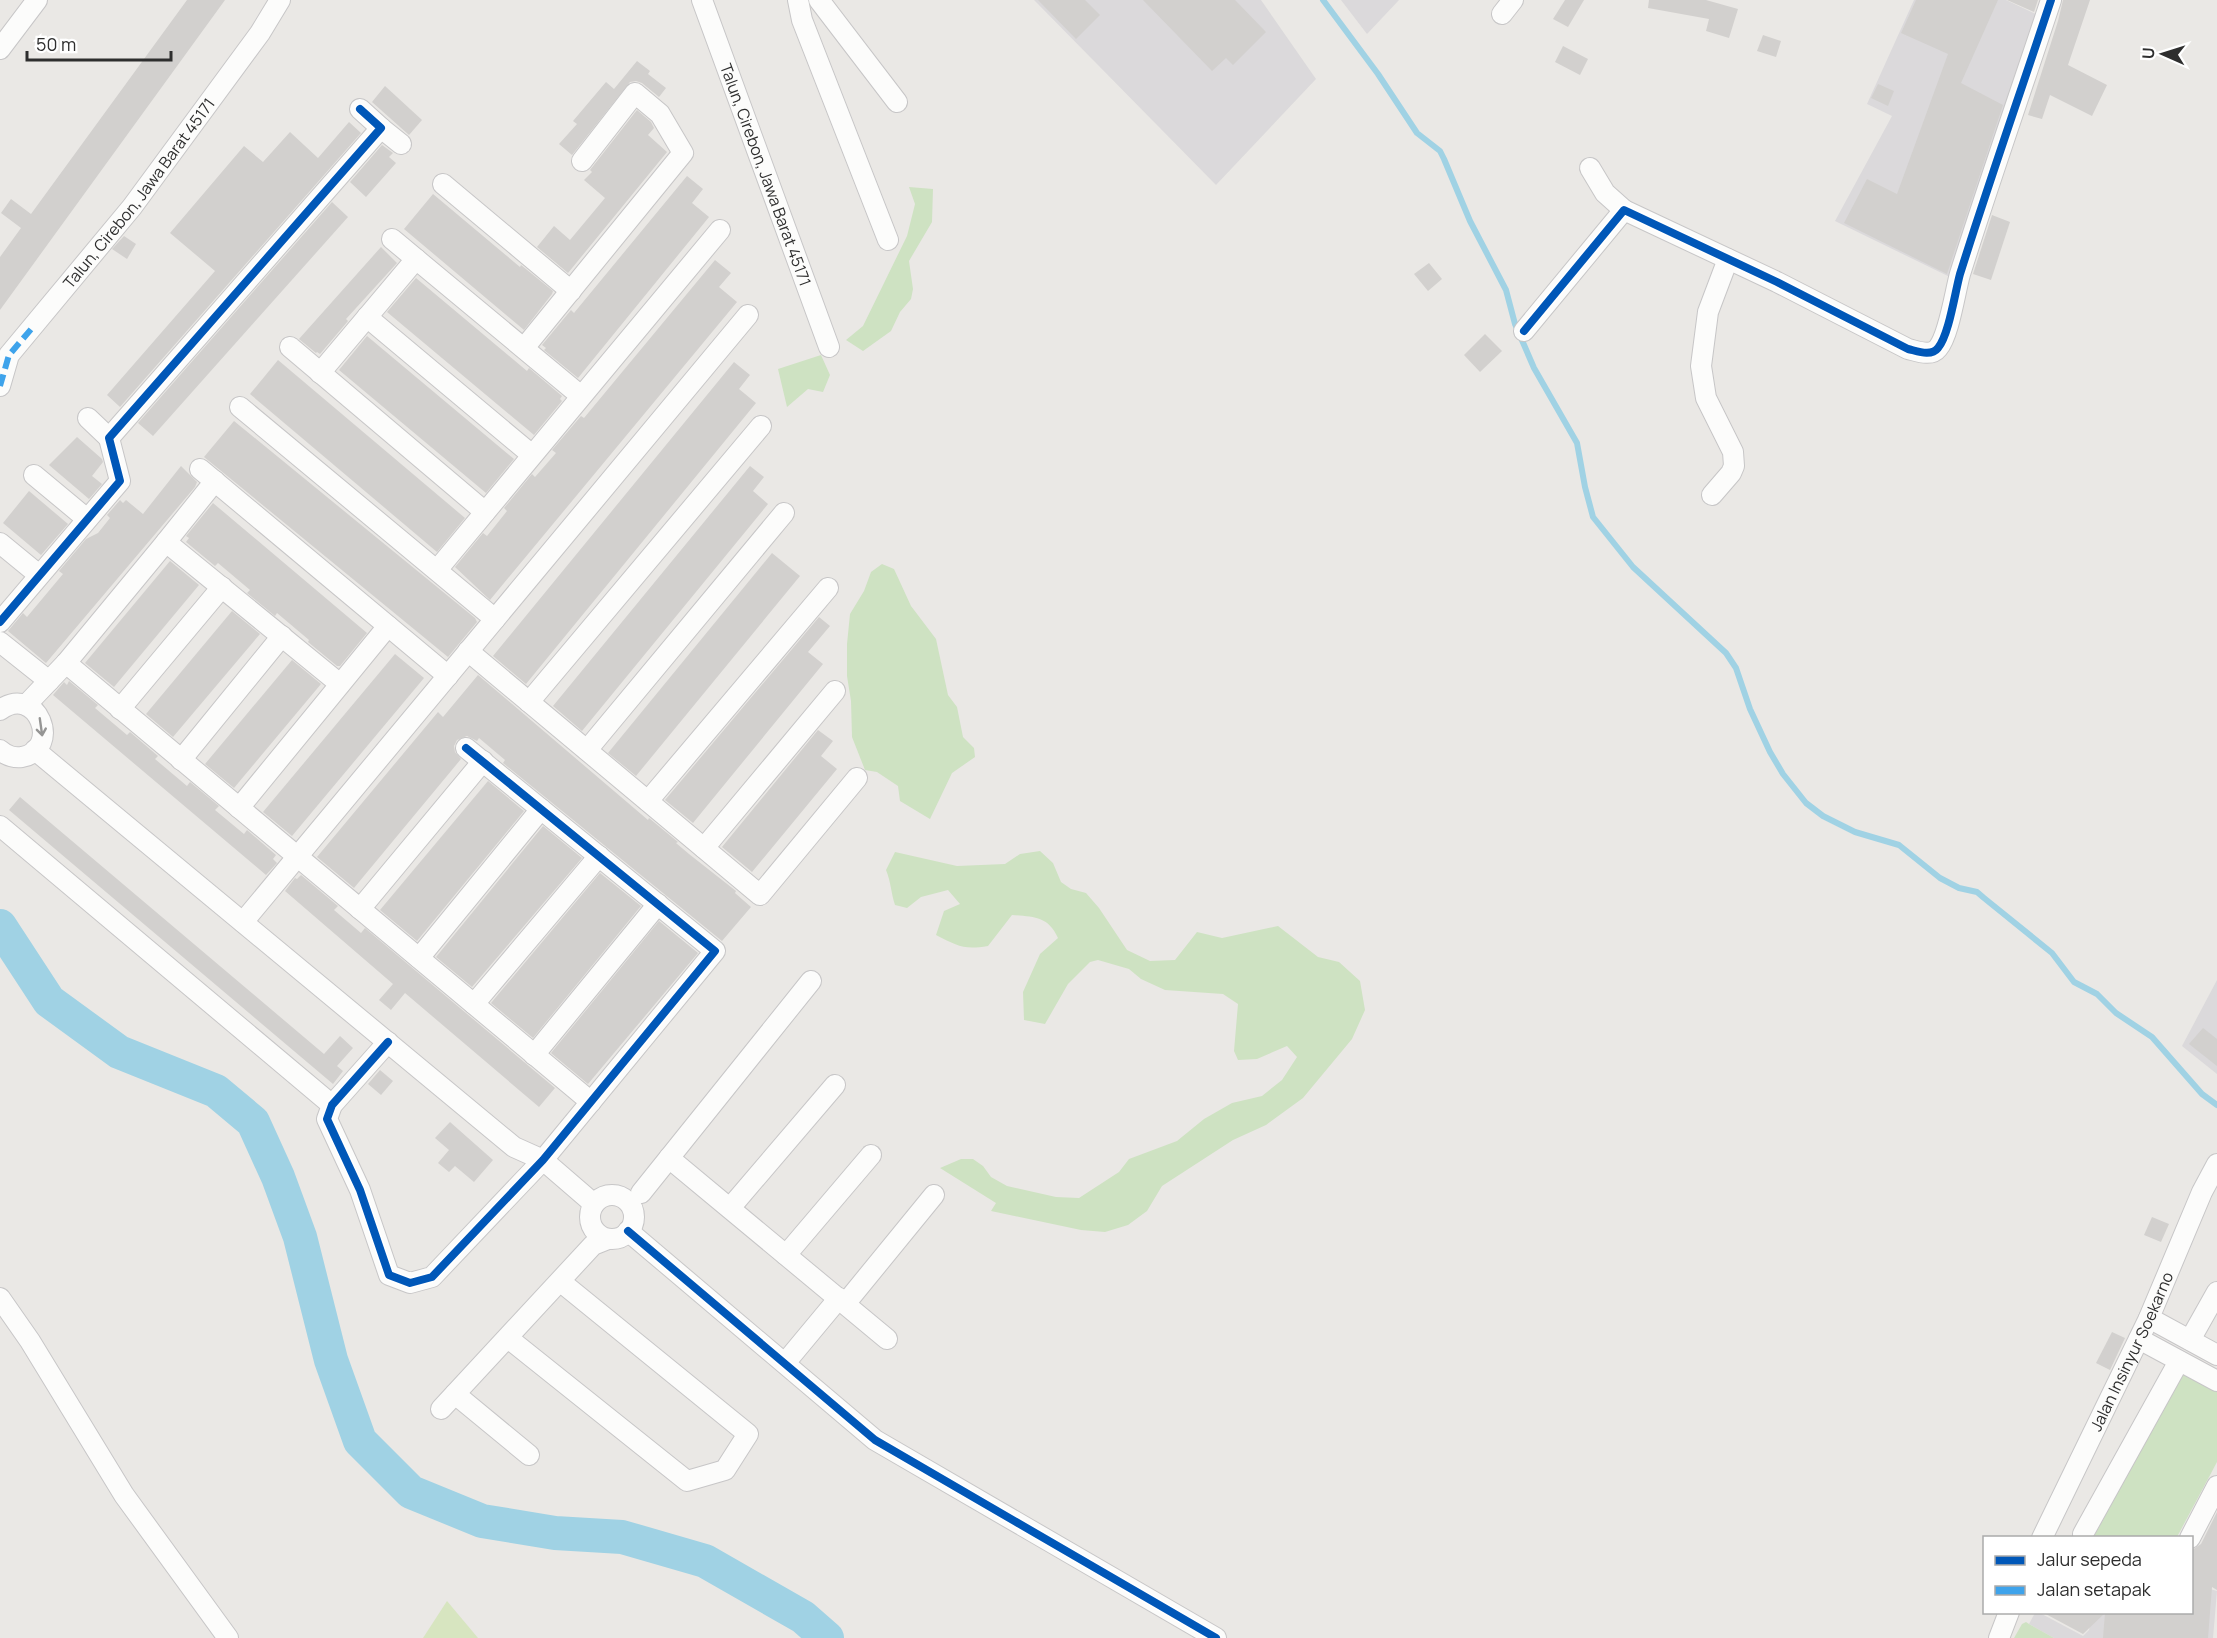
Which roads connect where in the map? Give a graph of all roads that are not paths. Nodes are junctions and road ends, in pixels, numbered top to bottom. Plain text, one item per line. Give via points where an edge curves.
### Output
1 (37, 0) edge
2 (280, 0) edge
3 (798, 0) edge
4 (819, 0) edge
5 (2051, 0) edge
6 (704, 1) edge
7 (0, 49) edge
8 (897, 102) dead end
9 (360, 110) dead end
10 (381, 128) junction
11 (401, 144) dead end
12 (582, 161) dead end
13 (1590, 168) dead end
14 (443, 184) dead end
15 (1624, 210) junction
16 (720, 230) dead end
17 (393, 239) dead end
18 (888, 240) dead end
19 (416, 259) junction
20 (1728, 259) junction
21 (571, 291) junction
22 (748, 315) dead end
23 (367, 316) junction
24 (1524, 331) dead end
25 (290, 347) dead end
26 (829, 347) dead end
27 (524, 348) junction
28 (320, 373) junction
29 (0, 386) edge
30 (581, 396) junction
31 (240, 406) dead end
32 (88, 418) dead end
33 (761, 426) dead end
34 (109, 438) junction
35 (532, 455) junction
36 (34, 475) dead end
37 (1712, 495) dead end
38 (485, 512) junction
39 (784, 513) dead end
40 (87, 519) junction
41 (166, 542) junction
42 (0, 543) edge
43 (437, 570) junction
44 (39, 575) junction
45 (222, 587) junction
46 (828, 588) dead end
47 (495, 619) junction
48 (0, 622) edge
49 (388, 626) junction
50 (282, 636) junction
51 (0, 642) edge
52 (468, 651) junction
53 (66, 663) junction
54 (448, 676) junction
55 (49, 681) junction
56 (340, 684) junction
57 (835, 690) dead end
58 (529, 702) junction
59 (26, 705) junction
60 (120, 709) junction
61 (0, 710) edge
62 (466, 748) dead end
63 (35, 750) junction
64 (587, 750) junction
65 (2, 756) edge
66 (181, 760) junction
67 (483, 761) junction
68 (857, 778) dead end
69 (648, 801) junction
70 (239, 808) junction
71 (541, 809) junction
72 (0, 826) edge
73 (704, 848) junction
74 (599, 856) junction
75 (297, 857) junction
76 (658, 904) junction
77 (360, 909) junction
78 (243, 922) junction
79 (418, 958) junction
80 (811, 981) dead end
81 (474, 1004) junction
82 (388, 1042) junction
83 (534, 1055) junction
84 (835, 1085) dead end
85 (591, 1102) junction
86 (332, 1106) junction
87 (871, 1155) dead end
88 (669, 1158) junction
89 (543, 1160) junction
90 (2217, 1164) edge
91 (641, 1193) dead end
92 (934, 1195) dead end
93 (594, 1204) junction
94 (730, 1208) junction
95 (628, 1231) junction
96 (608, 1239) junction
97 (786, 1255) junction
98 (561, 1282) junction
99 (2217, 1292) edge
100 (0, 1298) edge
101 (842, 1301) junction
102 (2149, 1318) junction
103 (508, 1338) junction
104 (887, 1339) dead end
105 (2139, 1339) junction
106 (2190, 1340) junction
107 (2217, 1355) edge
108 (2179, 1361) junction
109 (785, 1362) junction
110 (2217, 1382) edge
111 (455, 1395) junction
112 (441, 1409) dead end
113 (528, 1455) dead end
114 (2217, 1486) edge
115 (2084, 1534) dead end
116 (2043, 1536) edge
117 (2191, 1536) edge
118 (2008, 1614) edge
119 (228, 1638) edge
120 (1216, 1638) edge
121 (1999, 1638) edge

1 - 7 street
2 - 29 street, Talun, Cirebon, Jawa Barat 45171 via 132,207 9,355
3 - 18 street via 802,20
4 - 8 street
5 - 20 street via 1937,350 1908,349
6 - 26 street, Talun, Cirebon, Jawa Barat 45171
9 - 10 street
10 - 11 street
10 - 34 street
12 - 21 street via 635,93 660,114 683,153
13 - 15 street via 1605,193
14 - 21 street
15 - 20 street
15 - 24 street
16 - 30 street
17 - 19 street
19 - 23 street
19 - 27 street
20 - 37 street via 1708,312 1701,366 1706,398 1733,452 1734,466
21 - 27 street
22 - 47 street
23 - 28 street
23 - 35 street
25 - 28 street
27 - 30 street
28 - 38 street
30 - 35 street
31 - 43 street
32 - 34 street
33 - 58 street
34 - 40 street via 120,481
35 - 38 street
36 - 40 street
38 - 43 street
39 - 64 street
40 - 44 street
41 - 45 street
41 - 49 street via 208,475
41 - 53 street
42 - 44 street
43 - 47 street
44 - 48 street
45 - 50 street
45 - 60 street
46 - 69 street
47 - 52 street
49 - 54 street
49 - 56 street
50 - 56 street
50 - 66 street
51 - 55 street
52 - 54 street
52 - 58 street
53 - 55 street
53 - 60 street
54 - 75 street
55 - 59 street
56 - 70 street
57 - 73 street
58 - 64 street
59 - 61 street via 10,705
59 -> 63 street via 43,725
60 - 66 street
62 - 67 street
63 - 65 street via 27,756
63 - 78 street
64 - 69 street
66 - 70 street
67 - 71 street
67 - 77 street
68 - 73 street via 760,895
69 - 73 street
70 - 75 street
71 - 74 street
71 - 79 street
72 - 86 street
74 - 76 street
74 - 81 street
75 - 77 street
75 - 78 street
76 - 83 street
76 - 85 street via 715,951
77 - 79 street
78 - 82 street
79 - 81 street
80 - 88 street
81 - 83 street
82 - 86 street
82 - 89 street via 514,1147
83 - 85 street
84 - 94 street
85 - 89 street
86 - 89 street via 327,1119 360,1190 389,1275 410,1283 432,1277
87 - 97 street
88 - 91 street
88 - 94 street
89 - 93 street
90 - 102 street, Jalan Insinyur Soekarno
92 - 101 street
93 - 95 street via 609,1195 626,1200 634,1215
93 - 96 street via 591,1225
94 - 97 street
95 - 96 street via 619,1238
95 - 109 street
96 - 98 street via 593,1245
97 - 101 street
98 - 103 street
98 - 103 street via 748,1434 725,1470 687,1481
99 - 106 street
100 - 119 street via 124,1495
101 - 104 street
101 - 109 street
102 - 105 street, Jalan Insinyur Soekarno
102 - 106 street
103 - 111 street
105 - 108 street
105 - 116 street, Jalan Insinyur Soekarno
106 - 107 street
108 - 110 street
108 - 115 street
109 - 120 street via 875,1440
111 - 112 street
111 - 113 street
114 - 117 street
118 - 121 street

